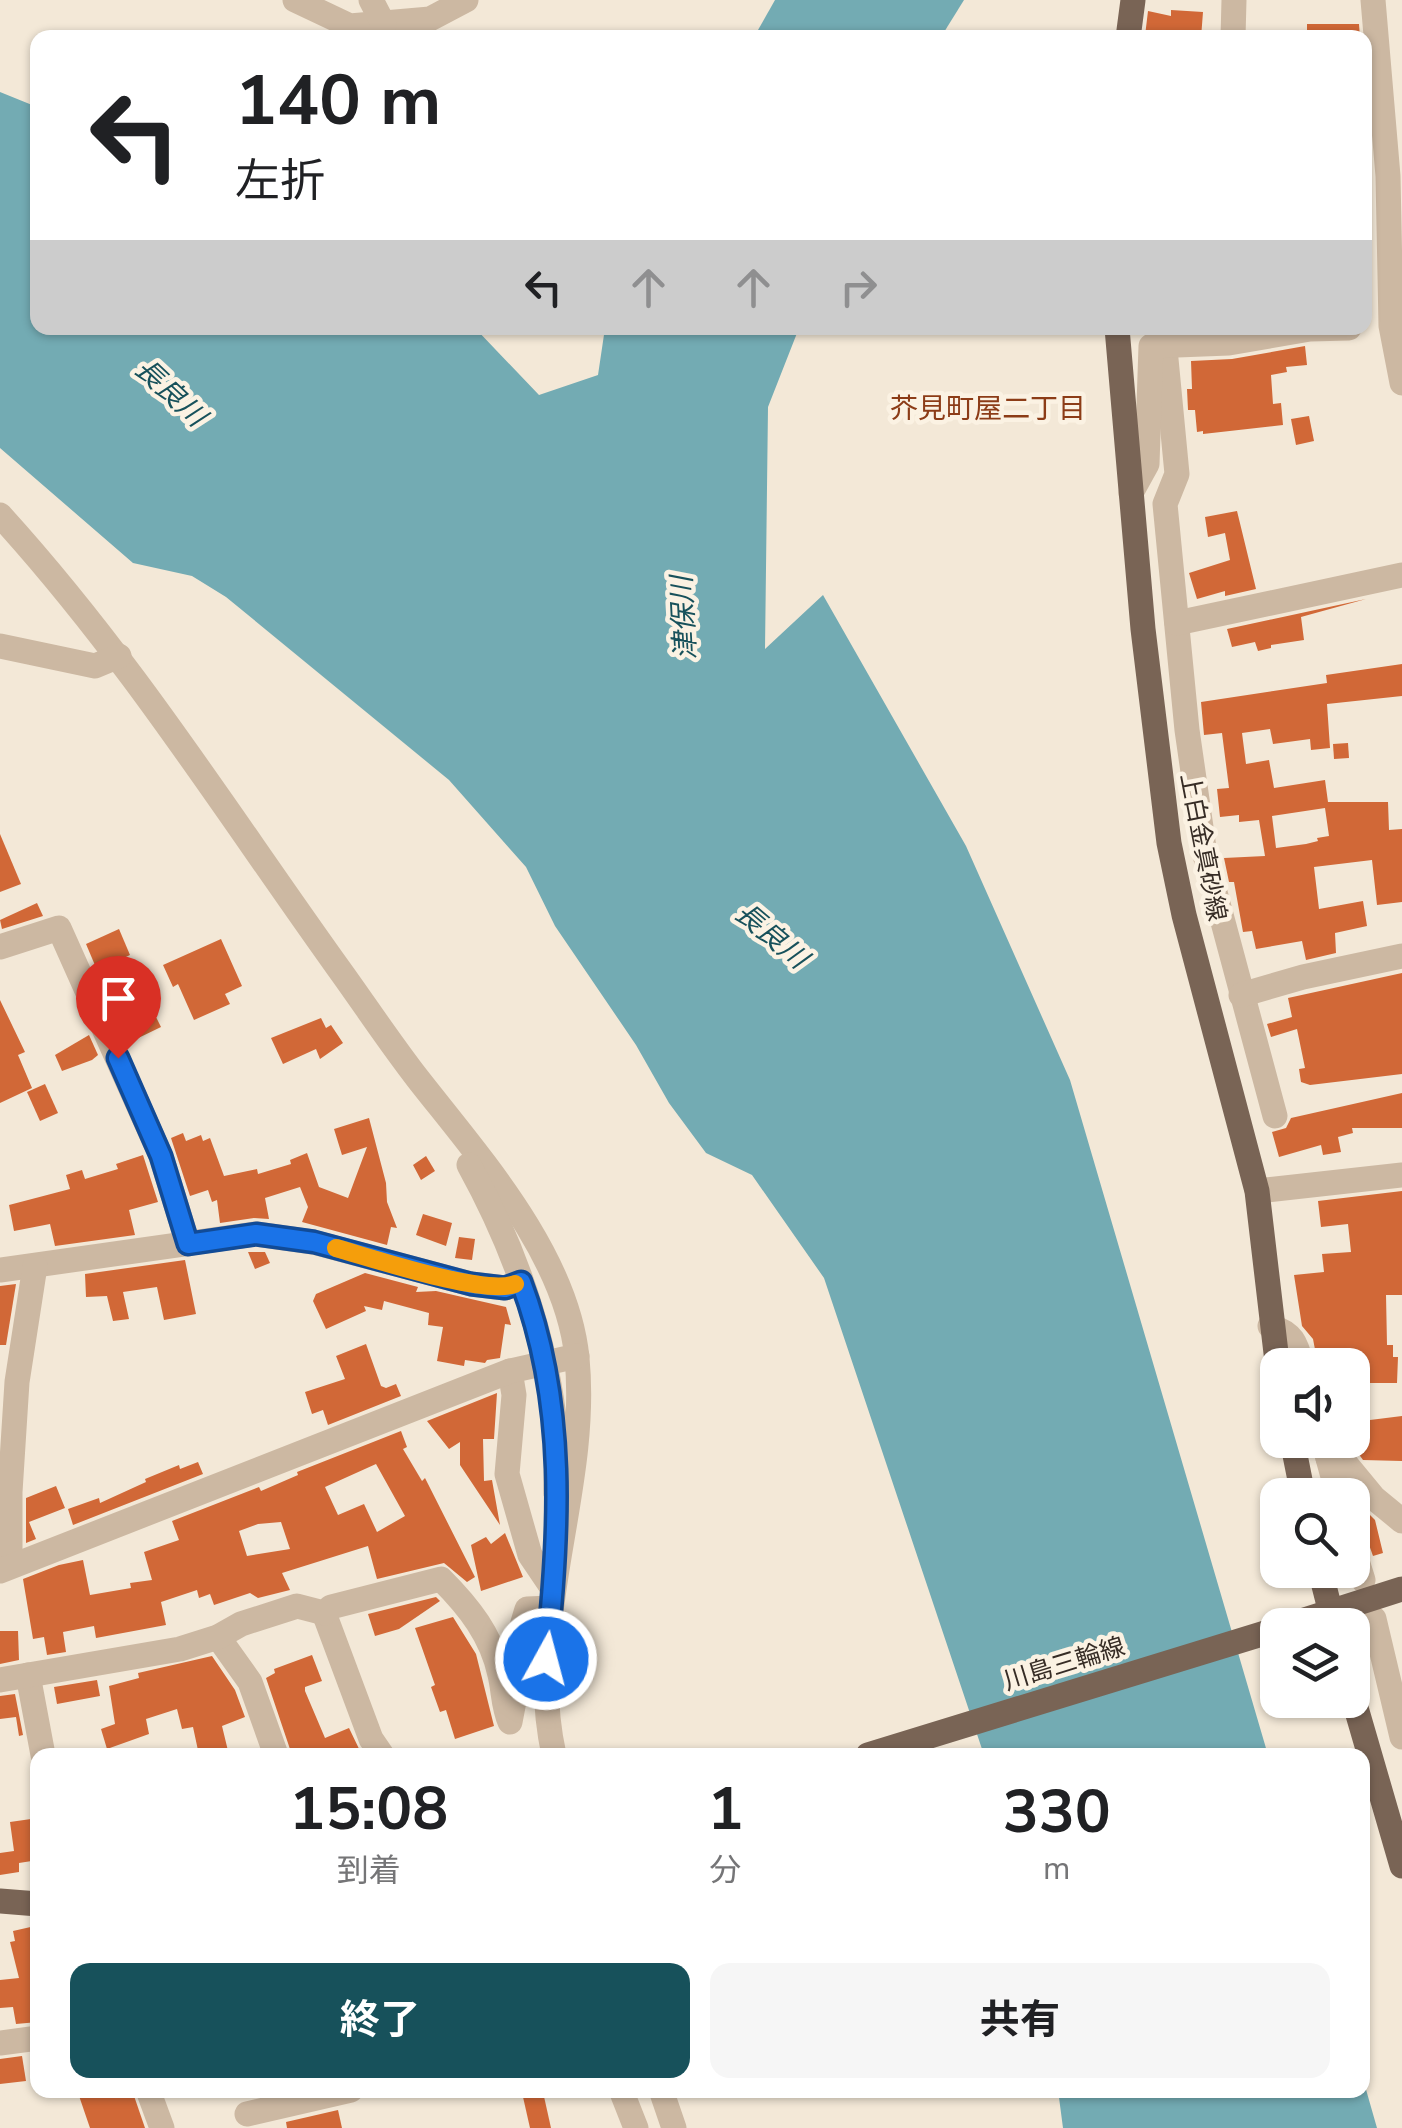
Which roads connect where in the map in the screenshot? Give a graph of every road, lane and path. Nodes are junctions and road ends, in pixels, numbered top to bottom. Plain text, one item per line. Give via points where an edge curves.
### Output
1 (294, 0) edge
2 (370, 0) edge
3 (466, 0) edge
4 (1134, 0) edge
5 (1234, 0) edge
6 (1373, 0) edge
7 (384, 25) junction
8 (1129, 30) edge
9 (1233, 30) edge
10 (1373, 104) edge
11 (1378, 326) edge
12 (1118, 335) edge
13 (1273, 335) edge
14 (1156, 337) edge
15 (1402, 383) edge
16 (1131, 493) junction
17 (0, 516) edge
18 (1402, 575) edge
19 (1177, 623) junction
20 (0, 646) edge
21 (119, 656) junction
22 (0, 948) edge
23 (1402, 956) edge
24 (1241, 995) junction
25 (413, 1072) junction
26 (1275, 1116) dead end
27 (1402, 1174) edge
28 (1258, 1191) junction
29 (188, 1244) junction
30 (35, 1266) junction
31 (0, 1270) edge
32 (521, 1282) junction
33 (1270, 1326) junction
34 (1274, 1348) edge
35 (1297, 1348) edge
36 (577, 1356) junction
37 (544, 1362) junction
38 (510, 1372) junction
39 (1341, 1458) edge
40 (1402, 1521) edge
41 (5, 1569) edge
42 (1402, 1589) edge
43 (553, 1590) junction
44 (1356, 1608) edge
45 (324, 1612) junction
46 (1374, 1619) dead end
47 (1260, 1634) edge
48 (218, 1636) junction
49 (28, 1675) junction
50 (0, 1680) edge
51 (1359, 1718) edge
52 (1402, 1737) edge
53 (42, 1748) edge
54 (274, 1748) edge
55 (377, 1748) edge
56 (553, 1748) edge
57 (891, 1748) edge
58 (1368, 1748) edge
59 (1370, 1756) edge
60 (1402, 1866) edge
61 (0, 1901) edge
62 (30, 1903) edge
63 (30, 2039) edge
64 (0, 2044) edge
65 (151, 2098) edge
66 (311, 2098) edge
67 (624, 2098) edge
68 (664, 2098) edge
69 (246, 2111) edge
70 (162, 2128) edge
71 (636, 2128) edge
72 (674, 2128) edge

1 - 7 street via 350,26
2 - 7 street
3 - 7 street via 430,19
4 - 8 main road
5 - 9 street
6 - 10 street
10 - 11 street via 1388,176
11 - 15 street
12 - 16 main road, 上白金真砂線
13 - 14 street via 1229,342
14 - 16 street via 1147,464
14 - 19 street via 1177,474 1166,504
16 - 28 main road, 上白金真砂線 via 1169,843
17 - 21 street
18 - 19 street
19 - 24 street via 1205,855
20 - 21 street via 95,666
21 - 25 street
22 - 29 street via 59,928 161,1156
23 - 24 street
24 - 26 street
25 - 32 street via 498,1219
25 - 36 street via 515,1204 553,1275
27 - 28 street
28 - 33 main road, 上白金真砂線
29 - 30 street
29 - 32 street via 256,1234 314,1242 471,1284 505,1288
30 - 31 street
30 - 41 street via 17,1382
32 - 37 street
33 - 34 main road, 上白金真砂線
33 - 35 street via 1287,1331
36 - 37 street
36 - 43 street via 576,1443
37 - 38 street
37 - 43 street via 555,1419
38 - 41 street
38 - 43 street via 507,1474 530,1555
39 - 40 street
42 - 44 main road, 川島三輪線
43 - 45 street via 527,1609 510,1722 488,1636 441,1580
43 - 56 street via 546,1697
45 - 48 street via 297,1606
45 - 55 street
46 - 52 street
47 - 57 main road, 川島三輪線
48 - 49 street via 180,1649
48 - 54 street via 250,1682
49 - 50 street
49 - 53 street
51 - 58 main road
59 - 60 main road
61 - 62 main road
63 - 64 street
65 - 70 street
66 - 69 street
67 - 71 street
68 - 72 street

